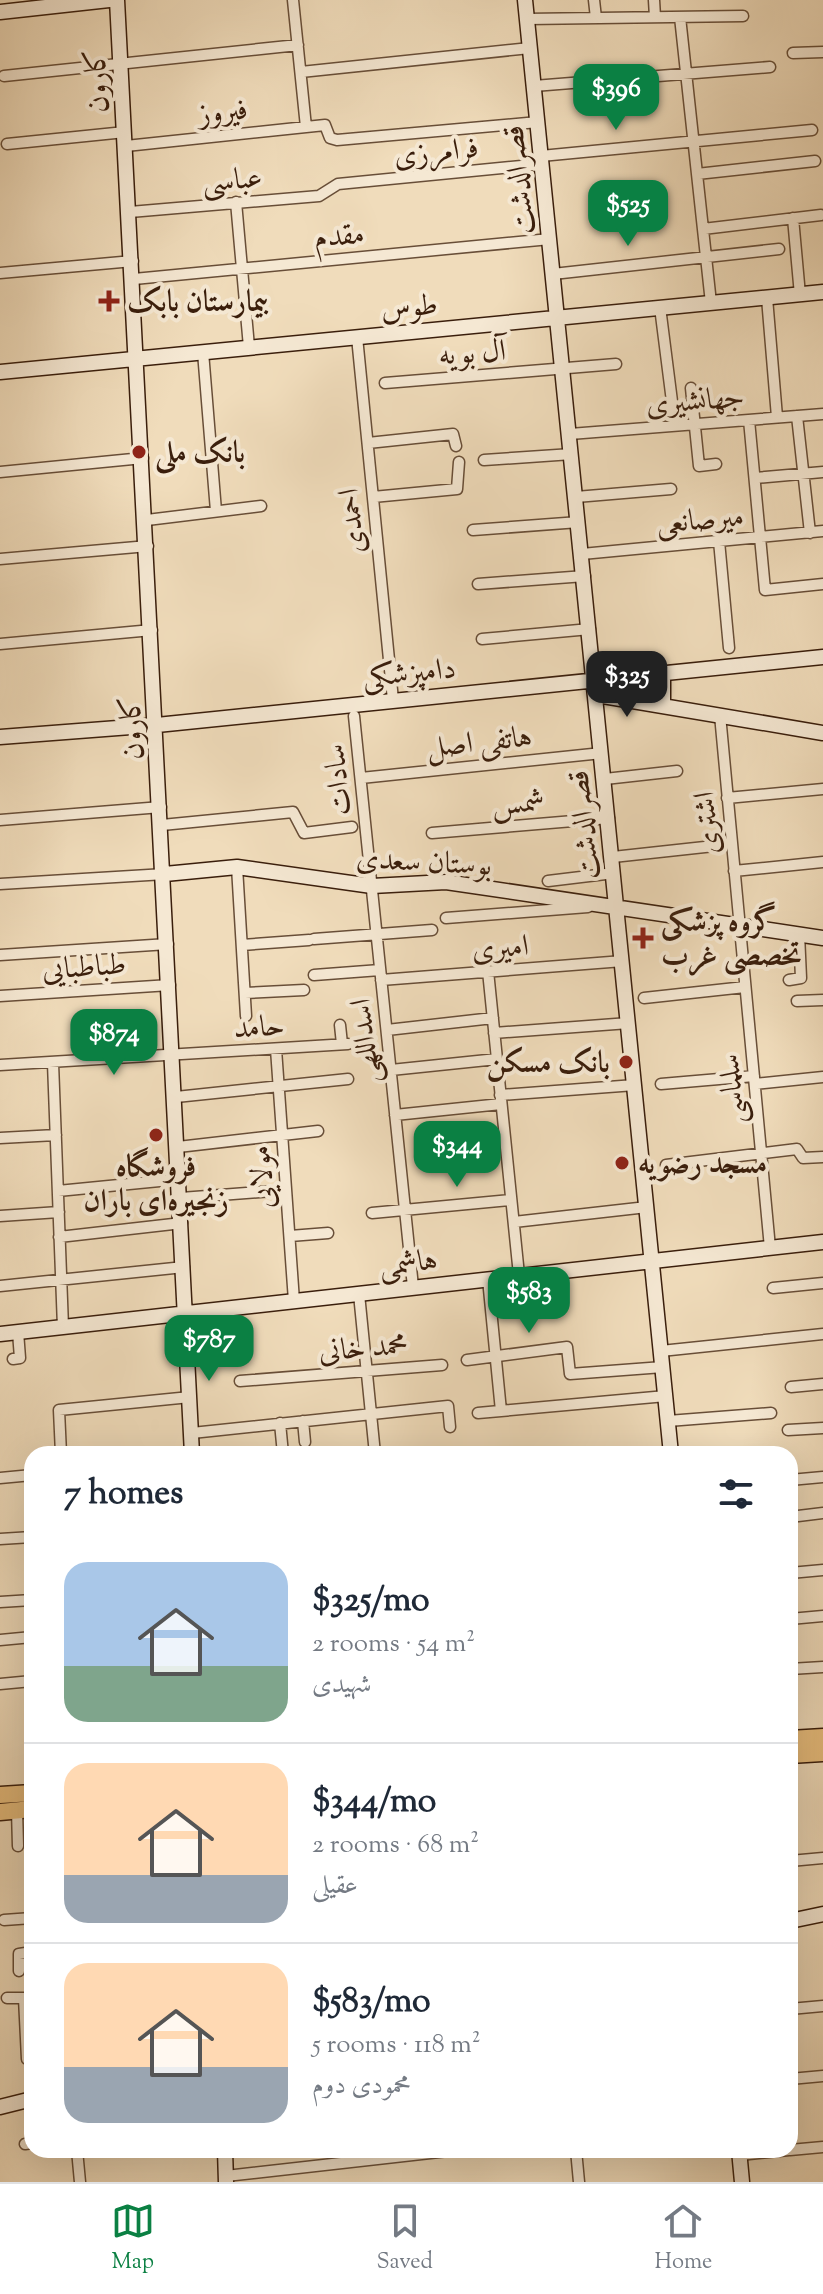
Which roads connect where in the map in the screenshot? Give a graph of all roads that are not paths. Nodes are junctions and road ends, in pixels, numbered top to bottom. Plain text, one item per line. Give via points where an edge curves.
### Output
1 (109, 0) edge
2 (117, 0) edge
3 (293, 0) edge
4 (525, 0) edge
5 (594, 0) edge
6 (654, 0) edge
7 (0, 12) edge
8 (743, 16) dead end
9 (655, 17) junction
10 (680, 17) junction
11 (596, 18) junction
12 (527, 19) junction
13 (298, 45) junction
14 (530, 48) junction
15 (823, 52) edge
16 (793, 53) dead end
17 (121, 64) junction
18 (770, 67) dead end
19 (301, 72) junction
20 (686, 73) junction
21 (4, 76) dead end
22 (534, 86) junction
23 (538, 122) junction
24 (306, 127) junction
25 (812, 130) dead end
26 (125, 139) junction
27 (693, 141) junction
28 (7, 144) dead end
29 (542, 160) junction
30 (815, 161) dead end
31 (697, 174) junction
32 (334, 186) joint
33 (236, 202) junction
34 (130, 212) junction
35 (821, 215) dead end
36 (793, 218) junction
37 (703, 229) junction
38 (550, 239) junction
39 (779, 249) dead end
40 (706, 257) junction
41 (133, 261) junction
42 (242, 268) junction
43 (0, 273) edge
44 (553, 274) junction
45 (134, 279) junction
46 (823, 292) edge
47 (800, 295) junction
48 (767, 298) junction
49 (711, 303) junction
50 (661, 315) dead end
51 (558, 318) junction
52 (357, 337) junction
53 (249, 347) junction
54 (203, 352) junction
55 (138, 358) junction
56 (616, 364) dead end
57 (563, 369) junction
58 (0, 372) edge
59 (385, 383) dead end
60 (691, 388) dead end
61 (823, 414) edge
62 (797, 416) junction
63 (777, 417) junction
64 (749, 420) junction
65 (695, 424) junction
66 (675, 425) junction
67 (570, 434) junction
68 (368, 443) junction
69 (456, 446) dead end
70 (572, 454) junction
71 (143, 458) junction
72 (484, 460) dead end
73 (459, 462) dead end
74 (716, 464) dead end
75 (0, 472) edge
76 (823, 472) edge
77 (803, 473) junction
78 (755, 478) junction
79 (671, 489) dead end
80 (373, 497) junction
81 (576, 497) junction
82 (261, 506) dead end
83 (216, 511) junction
84 (147, 520) junction
85 (579, 522) junction
86 (473, 530) dead end
87 (823, 531) edge
88 (810, 533) junction
89 (761, 537) junction
90 (719, 541) junction
91 (148, 546) junction
92 (582, 554) junction
93 (0, 559) edge
94 (585, 576) junction
95 (478, 584) dead end
96 (823, 584) edge
97 (590, 629) junction
98 (152, 630) junction
99 (482, 639) dead end
100 (0, 644) edge
101 (729, 648) dead end
102 (823, 657) edge
103 (663, 673) junction
104 (596, 687) junction
105 (393, 700) junction
106 (663, 705) junction
107 (354, 710) junction
108 (720, 715) junction
109 (157, 725) junction
110 (823, 733) edge
111 (0, 737) edge
112 (602, 753) junction
113 (677, 771) dead end
114 (361, 778) junction
115 (605, 779) junction
116 (823, 789) edge
117 (727, 798) junction
118 (161, 807) junction
119 (609, 818) junction
120 (0, 820) edge
121 (162, 825) junction
122 (352, 827) dead end
123 (432, 833) dead end
124 (714, 846) dead end
125 (613, 857) junction
126 (823, 862) edge
127 (237, 867) junction
128 (734, 871) junction
129 (614, 873) junction
130 (165, 874) junction
131 (548, 881) dead end
132 (0, 884) edge
133 (372, 886) junction
134 (611, 907) junction
135 (446, 918) dead end
136 (739, 925) junction
137 (432, 930) dead end
138 (377, 934) junction
139 (799, 934) junction
140 (823, 938) edge
141 (168, 944) junction
142 (242, 945) junction
143 (0, 955) edge
144 (623, 961) junction
145 (488, 971) junction
146 (314, 975) dead end
147 (381, 975) junction
148 (789, 980) dead end
149 (170, 985) junction
150 (745, 987) junction
151 (304, 990) dead end
152 (245, 993) junction
153 (0, 996) edge
154 (644, 998) dead end
155 (823, 1000) edge
156 (797, 1001) dead end
157 (246, 1016) dead end
158 (493, 1018) junction
159 (629, 1023) junction
160 (340, 1025) dead end
161 (387, 1030) junction
162 (494, 1033) junction
163 (276, 1049) junction
164 (174, 1057) junction
165 (497, 1059) junction
166 (53, 1063) junction
167 (0, 1065) edge
168 (391, 1070) junction
169 (823, 1077) edge
170 (348, 1079) dead end
171 (754, 1080) junction
172 (661, 1084) dead end
173 (635, 1085) junction
174 (279, 1086) junction
175 (176, 1097) junction
176 (500, 1099) junction
177 (395, 1115) junction
178 (318, 1131) dead end
179 (56, 1135) junction
180 (282, 1135) junction
181 (0, 1138) edge
182 (178, 1147) junction
183 (761, 1153) junction
184 (823, 1157) edge
185 (666, 1165) dead end
186 (180, 1179) junction
187 (286, 1190) junction
188 (58, 1191) junction
189 (181, 1198) junction
190 (511, 1200) junction
191 (647, 1207) junction
192 (405, 1211) junction
193 (59, 1212) junction
194 (372, 1213) dead end
195 (0, 1216) edge
196 (276, 1217) dead end
197 (288, 1217) junction
198 (514, 1222) junction
199 (182, 1223) junction
200 (328, 1233) dead end
201 (290, 1236) junction
202 (59, 1237) junction
203 (823, 1242) edge
204 (770, 1248) junction
205 (651, 1260) junction
206 (184, 1267) junction
207 (519, 1275) junction
208 (488, 1279) junction
209 (61, 1280) junction
210 (823, 1283) edge
211 (0, 1286) edge
212 (413, 1287) junction
213 (773, 1288) dead end
214 (359, 1294) junction
215 (294, 1301) junction
216 (187, 1313) junction
217 (63, 1327) junction
218 (18, 1332) junction
219 (0, 1334) edge
220 (823, 1334) edge
221 (661, 1351) junction
222 (495, 1356) junction
223 (13, 1359) dead end
224 (467, 1360) dead end
225 (442, 1365) dead end
226 (663, 1367) junction
227 (367, 1371) junction
228 (240, 1381) dead end
229 (823, 1384) edge
230 (791, 1387) dead end
231 (666, 1396) junction
232 (190, 1397) junction
233 (501, 1411) junction
234 (478, 1413) dead end
235 (771, 1413) dead end
236 (371, 1414) junction
237 (303, 1421) junction
238 (668, 1421) junction
239 (280, 1423) junction
240 (450, 1427) dead end
241 (823, 1428) edge
242 (788, 1430) dead end
243 (192, 1433) junction
244 (305, 1442) dead end
245 (61, 1446) edge
246 (192, 1446) edge
247 (282, 1446) edge
248 (374, 1446) edge
249 (670, 1446) edge
250 (24, 1476) edge
251 (823, 1477) edge
252 (0, 1478) edge
253 (798, 1479) edge
254 (823, 1513) edge
255 (798, 1516) edge
256 (24, 1538) edge
257 (0, 1539) edge
258 (823, 1570) edge
259 (798, 1572) edge
260 (24, 1600) edge
261 (0, 1602) edge
262 (823, 1616) edge
263 (798, 1618) edge
264 (24, 1638) edge
265 (0, 1640) edge
266 (823, 1667) edge
267 (798, 1669) edge
268 (24, 1682) edge
269 (0, 1684) edge
270 (823, 1737) edge
271 (798, 1739) edge
272 (823, 1753) edge
273 (798, 1755) edge
274 (24, 1794) edge
275 (0, 1795) edge
276 (16, 1810) edge
277 (18, 1846) dead end
278 (823, 1858) edge
279 (798, 1860) edge
280 (823, 1914) edge
281 (24, 1919) edge
282 (798, 1919) edge
283 (4, 1920) dead end
284 (24, 1953) edge
285 (19, 1971) dead end
286 (7, 1998) dead end
287 (24, 1998) edge
288 (823, 2006) edge
289 (798, 2008) edge
290 (823, 2076) edge
291 (798, 2078) edge
292 (24, 2101) edge
293 (0, 2107) edge
294 (823, 2147) edge
295 (798, 2149) edge
296 (78, 2158) edge
297 (225, 2158) edge
298 (355, 2158) edge
299 (577, 2158) edge
300 (740, 2158) edge
301 (226, 2179) edge
302 (80, 2182) edge
303 (579, 2182) edge
304 (742, 2182) edge

1 - 7 street
2 - 17 street, کارون
3 - 13 street
4 - 12 street, قصرالدشت
5 - 11 street
6 - 9 street
8 - 10 street
9 - 10 street
9 - 11 street
10 - 20 street
11 - 12 street
12 - 14 street, قصرالدشت
13 - 17 street
13 - 19 street
14 - 19 street
14 - 22 street, قصرالدشت
15 - 16 street
17 - 21 street
17 - 26 street, کارون
18 - 20 street
19 - 24 street
20 - 22 street
20 - 27 street
22 - 23 street, قصرالدشت
23 - 24 street, فیروز via 337,140 330,138 325,125
23 - 29 street, قصرالدشت
24 - 26 street, فیروز
25 - 27 street, فرامرزی
26 - 28 street, فیروز
26 - 34 street, کارون
27 - 29 street, فرامرزی
27 - 31 street
29 - 32 street, فرامرزی
29 - 38 street, قصرالدشت
30 - 31 street
31 - 37 street
32 - 33 street, عباسی via 319,196
33 - 34 street, عباسی
33 - 42 street
34 - 41 street, کارون
35 - 36 street
36 - 37 street
36 - 47 street
37 - 40 street
38 - 42 street, مقدم
38 - 44 street, قصرالدشت
39 - 40 street
40 - 44 street
40 - 49 street
41 - 43 street
41 - 45 street, کارون
42 - 45 street, مقدم
42 - 53 street
44 - 51 street, قصرالدشت
45 - 55 street, کارون
46 - 47 street, طوس
47 - 48 street, طوس
48 - 49 street, طوس
48 - 63 street
49 - 51 street, طوس
50 - 66 street
51 - 52 street, طوس
51 - 57 street, قصرالدشت
52 - 53 street, طوس
52 - 68 street, احمدی
53 - 54 street, طوس
54 - 55 street, طوس
54 - 83 street
55 - 58 street, طوس
55 - 71 street, کارون
56 - 57 street, آل بویه
57 - 59 street, آل بویه
57 - 67 street, قصرالدشت
60 - 65 street
61 - 62 street, جهانشیری
62 - 63 street, جهانشیری
62 - 77 street
63 - 64 street, جهانشیری
64 - 65 street, جهانشیری
64 - 78 street
65 - 66 street, جهانشیری
65 - 74 street via 699,466
66 - 67 street, جهانشیری
67 - 70 street, قصرالدشت
68 - 69 street via 453,434
68 - 80 street, احمدی
70 - 72 street
70 - 81 street, قصرالدشت
71 - 75 street
71 - 84 street, کارون
73 - 80 street via 457,489
76 - 77 street
77 - 78 street
77 - 88 street
78 - 89 street
79 - 81 street
80 - 105 street, احمدی
81 - 85 street, قصرالدشت
82 - 83 street
83 - 84 street
84 - 91 street, کارون
85 - 86 street
85 - 92 street, قصرالدشت
87 - 88 street, میرصانعی
88 - 89 street, میرصانعی
89 - 90 street, میرصانعی
89 - 96 street via 765,590
90 - 92 street, میرصانعی
90 - 101 street
91 - 93 street
91 - 98 street, کارون
92 - 94 street, قصرالدشت
94 - 95 street
94 - 97 street, قصرالدشت
97 - 99 street
97 - 104 street, قصرالدشت
98 - 100 street
98 - 109 street, کارون
102 - 103 street, دامپزشکی
103 - 104 street, دامپزشکی
103 - 106 street
104 - 105 street, دامپزشکی
104 - 106 street
104 - 112 street, قصرالدشت
105 - 107 street, دامپزشکی
106 - 108 street
107 - 109 street, دامپزشکی
107 - 114 street, سادات
108 - 110 street
108 - 117 street, اشتری
109 - 111 street, دامپزشکی
109 - 118 street, کارون
112 - 114 street, هاتفی اصل
112 - 115 street, قصرالدشت
113 - 115 street
114 - 133 street, سادات
115 - 119 street, قصرالدشت
116 - 117 street
117 - 128 street, اشتری
118 - 120 street
118 - 121 street, کارون
119 - 123 street, شمس
119 - 125 street, قصرالدشت
121 - 122 street via 293,812 304,833
121 - 130 street, کارون
124 - 125 street
125 - 129 street, قصرالدشت
126 - 128 street
127 - 130 street, بوستان سعدی
127 - 133 street, بوستان سعدی
127 - 142 street
128 - 136 street, اشتری
129 - 131 street
129 - 134 street, قصرالدشت
130 - 132 street
130 - 141 street, کارون
133 - 134 street, بوستان سعدی via 446,882
133 - 138 street, اسداللهی
134 - 135 street
134 - 136 street, بوستان سعدی
134 - 144 street, قصرالدشت
136 - 139 street, بوستان سعدی
136 - 150 street, سلماسی
137 - 138 street
138 - 142 street
138 - 147 street, اسداللهی
139 - 140 street, بوستان سعدی
139 - 148 street via 801,978
141 - 143 street
141 - 149 street, کارون
142 - 152 street
144 - 145 street, امیری
144 - 159 street, قصرالدشت
145 - 147 street, امیری
145 - 158 street
146 - 147 street, امیری
147 - 161 street, اسداللهی
149 - 153 street, طباطبایی
149 - 164 street, کارون
150 - 154 street
150 - 171 street, سلماسی
151 - 152 street
152 - 157 street
155 - 156 street
158 - 161 street
158 - 162 street
159 - 162 street
159 - 173 street, قصرالدشت
160 - 163 street, حامد via 345,1044
161 - 168 street, اسداللهی
162 - 165 street
163 - 164 street, حامد
163 - 174 street, مولایی
164 - 166 street, حامد
164 - 175 street, کارون
165 - 168 street
165 - 176 street
166 - 167 street, حامد
166 - 179 street
168 - 177 street, اسداللهی
169 - 171 street
170 - 174 street
171 - 172 street
171 - 183 street, سلماسی
173 - 176 street
173 - 191 street, قصرالدشت
174 - 175 street
174 - 180 street, مولایی
175 - 182 street, کارون
176 - 177 street
176 - 190 street
177 - 192 street, اسداللهی
178 - 180 street
179 - 181 street
179 - 188 street
180 - 182 street
180 - 187 street, مولایی
182 - 186 street, کارون
183 - 184 street via 797,1149 803,1158
183 - 185 street
183 - 204 street, سلماسی
186 - 188 street
186 - 189 street, کارون
187 - 189 street
187 - 197 street, مولایی
188 - 193 street
189 - 199 street, کارون
190 - 192 street
190 - 198 street
191 - 198 street
191 - 205 street, قصرالدشت
192 - 194 street
192 - 212 street, اسداللهی
193 - 195 street
193 - 202 street
196 - 197 street
197 - 201 street, مولایی
198 - 207 street
199 - 202 street
199 - 206 street, کارون
200 - 201 street
201 - 215 street, مولایی
202 - 209 street
203 - 204 street, هاشمی
204 - 205 street, هاشمی
205 - 207 street, هاشمی
205 - 221 street, قصرالدشت
206 - 209 street
206 - 216 street, کارون
207 - 208 street, هاشمی
208 - 212 street, هاشمی
208 - 222 street
209 - 211 street
209 - 217 street
210 - 213 street
212 - 214 street, هاشمی
214 - 215 street, هاشمی
214 - 227 street
215 - 216 street, هاشمی
216 - 217 street, هاشمی
216 - 232 street, کارون
217 - 218 street, هاشمی
218 - 219 street, هاشمی
218 - 223 street via 20,1358
220 - 221 street
221 - 226 street, قصرالدشت
222 - 224 street
222 - 226 street via 567,1347 570,1374
222 - 233 street
225 - 227 street, محمد خانی
226 - 231 street, قصرالدشت
227 - 228 street, محمد خانی
227 - 236 street
229 - 230 street
231 - 233 street
231 - 238 street, قصرالدشت
232 - 243 street, کارون
232 - 245 street via 59,1410
233 - 234 street
235 - 238 street
236 - 237 street
236 - 240 street via 448,1406
236 - 248 street
237 - 239 street
237 - 244 street
238 - 249 street, قصرالدشت
239 - 243 street
239 - 247 street
241 - 242 street
243 - 246 street, کارون
250 - 252 street
251 - 253 street
254 - 255 street
256 - 257 street
258 - 259 street
260 - 261 street
262 - 263 street
264 - 265 street
266 - 267 street
268 - 269 street
270 - 271 main road
272 - 273 main road
274 - 275 main road
276 - 277 street
278 - 279 street
280 - 282 street
281 - 283 street
284 - 285 street via 19,1954
286 - 287 street
288 - 289 street
290 - 291 street
292 - 293 street
294 - 295 street
296 - 302 street
297 - 301 street
298 - 301 street
299 - 303 street
300 - 304 street

